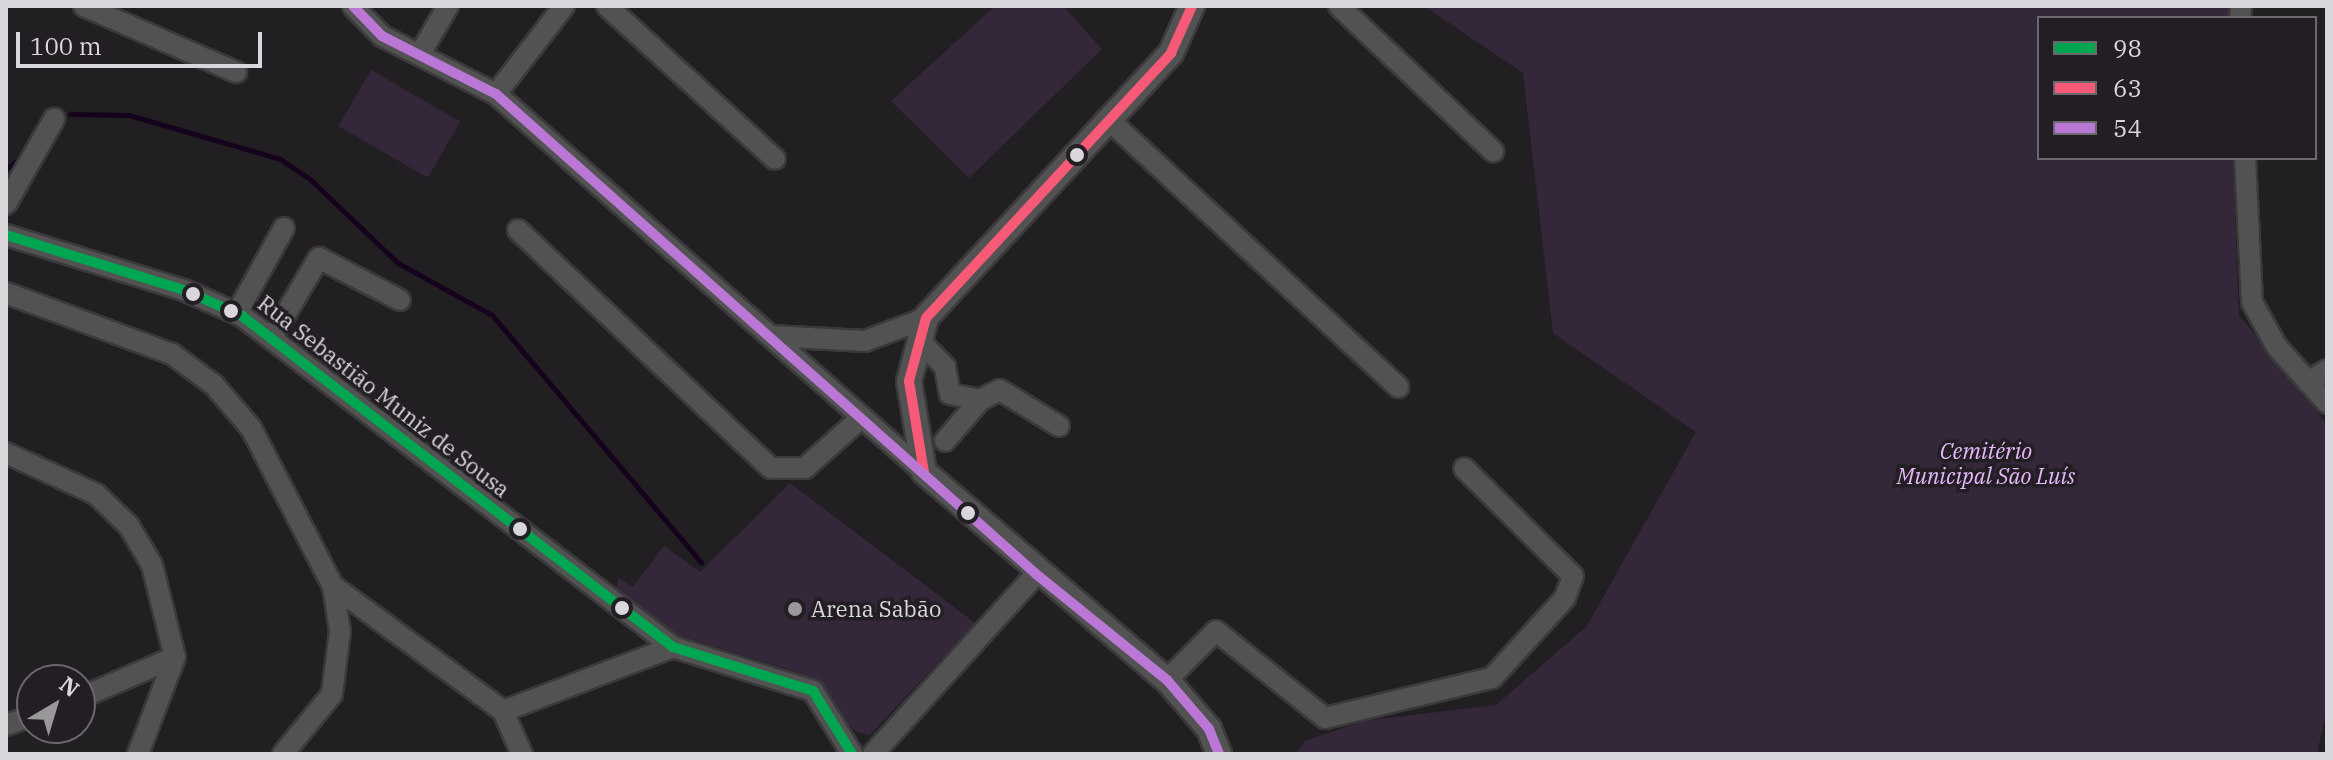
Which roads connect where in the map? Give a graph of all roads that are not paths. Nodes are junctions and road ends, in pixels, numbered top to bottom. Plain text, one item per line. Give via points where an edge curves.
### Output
1 (84, 6) edge
2 (353, 6) edge
3 (448, 6) edge
4 (564, 6) edge
5 (607, 6) edge
6 (1192, 6) edge
7 (1339, 6) edge
8 (420, 54) junction
9 (236, 72) dead end
10 (496, 94) junction
11 (54, 119) dead end
12 (1111, 122) junction
13 (1493, 151) dead end
14 (775, 159) dead end
15 (2245, 160) edge
16 (6, 204) edge
17 (284, 228) dead end
18 (518, 230) dead end
19 (6, 235) edge
20 (6, 293) edge
21 (400, 300) dead end
22 (237, 313) junction
23 (922, 328) junction
24 (771, 336) junction
25 (272, 337) junction
26 (2327, 370) edge
27 (2308, 382) junction
28 (1398, 387) dead end
29 (980, 400) junction
30 (2327, 403) edge
31 (862, 417) junction
32 (1059, 426) dead end
33 (945, 441) dead end
34 (6, 453) edge
35 (1464, 468) dead end
36 (924, 472) junction
37 (1036, 574) junction
38 (333, 586) junction
39 (673, 647) junction
40 (175, 657) junction
41 (1167, 680) junction
42 (96, 691) edge
43 (503, 711) junction
44 (138, 754) edge
45 (283, 754) edge
46 (522, 754) edge
47 (852, 754) edge
48 (873, 754) edge
49 (1219, 754) edge

1 - 9 street
2 - 8 street via 382,36
3 - 8 street
4 - 10 street
5 - 14 street
6 - 12 street via 1171,53
7 - 13 street
8 - 10 street
10 - 24 street
11 - 16 street
12 - 23 street
12 - 28 street
15 - 27 street via 2252,302
17 - 22 street
18 - 31 street via 771,468 805,468
19 - 22 street, Rua Sebastião Muniz de Sousa
20 - 38 street via 115,328 172,354 214,385 251,428
21 - 25 street via 319,258
22 - 25 street, Rua Sebastião Muniz de Sousa
23 - 24 street via 865,341
23 - 29 street via 945,367 950,394
23 - 36 street via 909,381
24 - 31 street
25 - 39 street, Rua Sebastião Muniz de Sousa
26 - 27 street
27 - 30 street
29 - 32 street via 1010,391
29 - 33 street
31 - 36 street
34 - 40 street via 96,494 129,526 168,610
35 - 41 street via 1573,576 1565,598 1492,678 1325,718 1216,631
36 - 37 street
37 - 41 street
37 - 48 street
38 - 43 street
38 - 45 street via 340,631 332,694
39 - 43 street
39 - 47 street, Rua Sebastião Muniz de Sousa via 813,691
40 - 42 street
40 - 44 street
41 - 49 street via 1192,705
43 - 46 street

